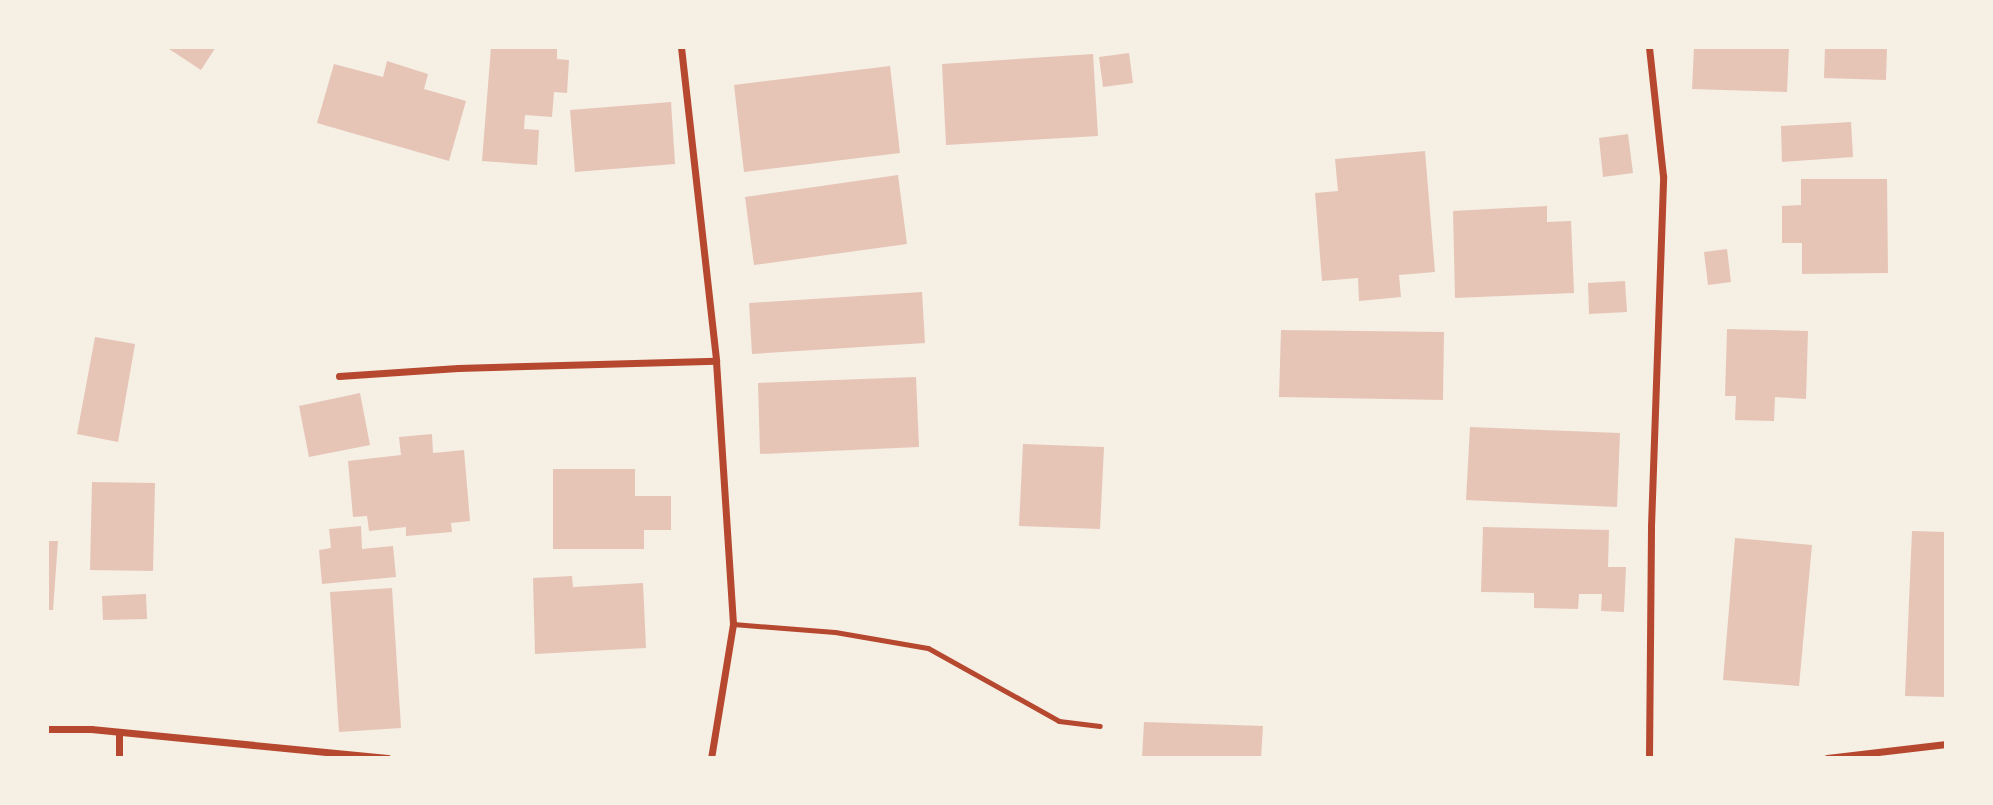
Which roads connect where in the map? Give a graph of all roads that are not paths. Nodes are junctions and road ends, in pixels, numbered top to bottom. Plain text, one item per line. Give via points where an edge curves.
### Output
1 (681, 47) edge
2 (1649, 47) edge
3 (716, 360) junction
4 (339, 376) dead end
5 (733, 624) junction
6 (1100, 726) dead end
7 (47, 729) edge
8 (119, 732) junction
9 (1946, 744) edge
10 (119, 758) edge
11 (388, 758) edge
12 (711, 758) edge
13 (1649, 758) edge
14 (1827, 758) edge

1 - 3 street
2 - 13 street via 1663,176 1651,526
3 - 4 street
3 - 5 street
5 - 6 lane via 835,632 928,648 1059,721
5 - 12 street
7 - 8 street
8 - 10 street
8 - 11 street
9 - 14 street

